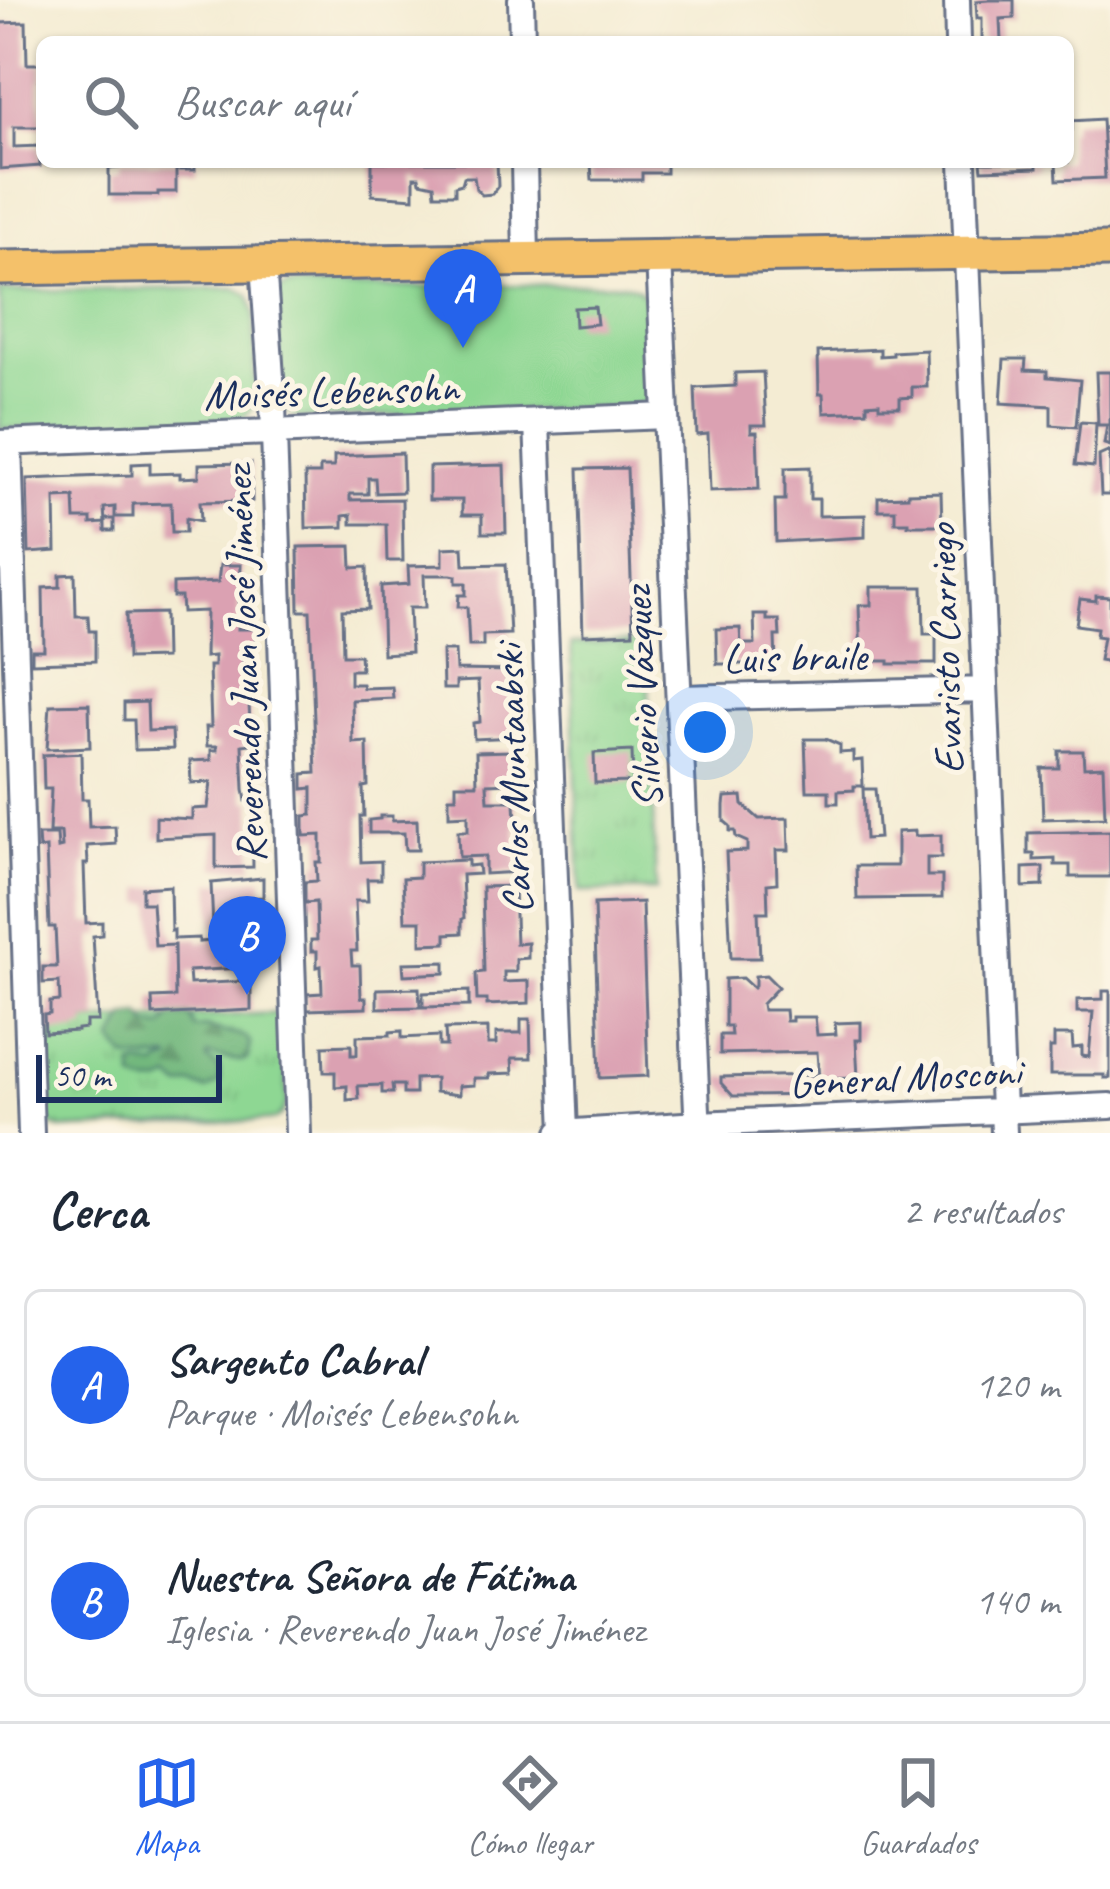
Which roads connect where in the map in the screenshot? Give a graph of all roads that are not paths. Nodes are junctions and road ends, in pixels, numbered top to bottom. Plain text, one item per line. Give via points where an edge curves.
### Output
1 (521, 0) edge
2 (957, 0) edge
3 (522, 36) edge
4 (958, 36) edge
5 (524, 168) edge
6 (963, 168) edge
7 (1110, 250) edge
8 (966, 251) junction
9 (659, 257) junction
10 (526, 258) junction
11 (263, 264) junction
12 (0, 268) edge
13 (666, 416) junction
14 (537, 422) junction
15 (274, 431) junction
16 (4, 443) edge
17 (985, 690) junction
18 (680, 698) junction
19 (1110, 1106) edge
20 (1003, 1122) edge
21 (698, 1129) edge
22 (31, 1133) edge
23 (298, 1133) edge
24 (563, 1133) edge

1 - 3 street
2 - 4 street
5 - 10 street
6 - 8 street, Evaristo Carriego
7 - 8 main road
8 - 9 main road
8 - 17 street, Evaristo Carriego
9 - 10 main road
9 - 13 street, Silverio Vázquez
10 - 11 main road
11 - 12 main road
11 - 15 street, Reverendo Juan José Jiménez
13 - 14 street, Moisés Lebensohn
13 - 18 street, Silverio Vázquez
14 - 15 street, Moisés Lebensohn
14 - 24 street, Carlos Muntaabski
15 - 16 street, Moisés Lebensohn
15 - 23 street, Reverendo Juan José Jiménez
16 - 22 street
17 - 18 street, Luis braile
17 - 20 street, Evaristo Carriego
18 - 21 street, Silverio Vázquez
19 - 20 street, General Mosconi
20 - 21 street, General Mosconi
21 - 24 street, General Mosconi

